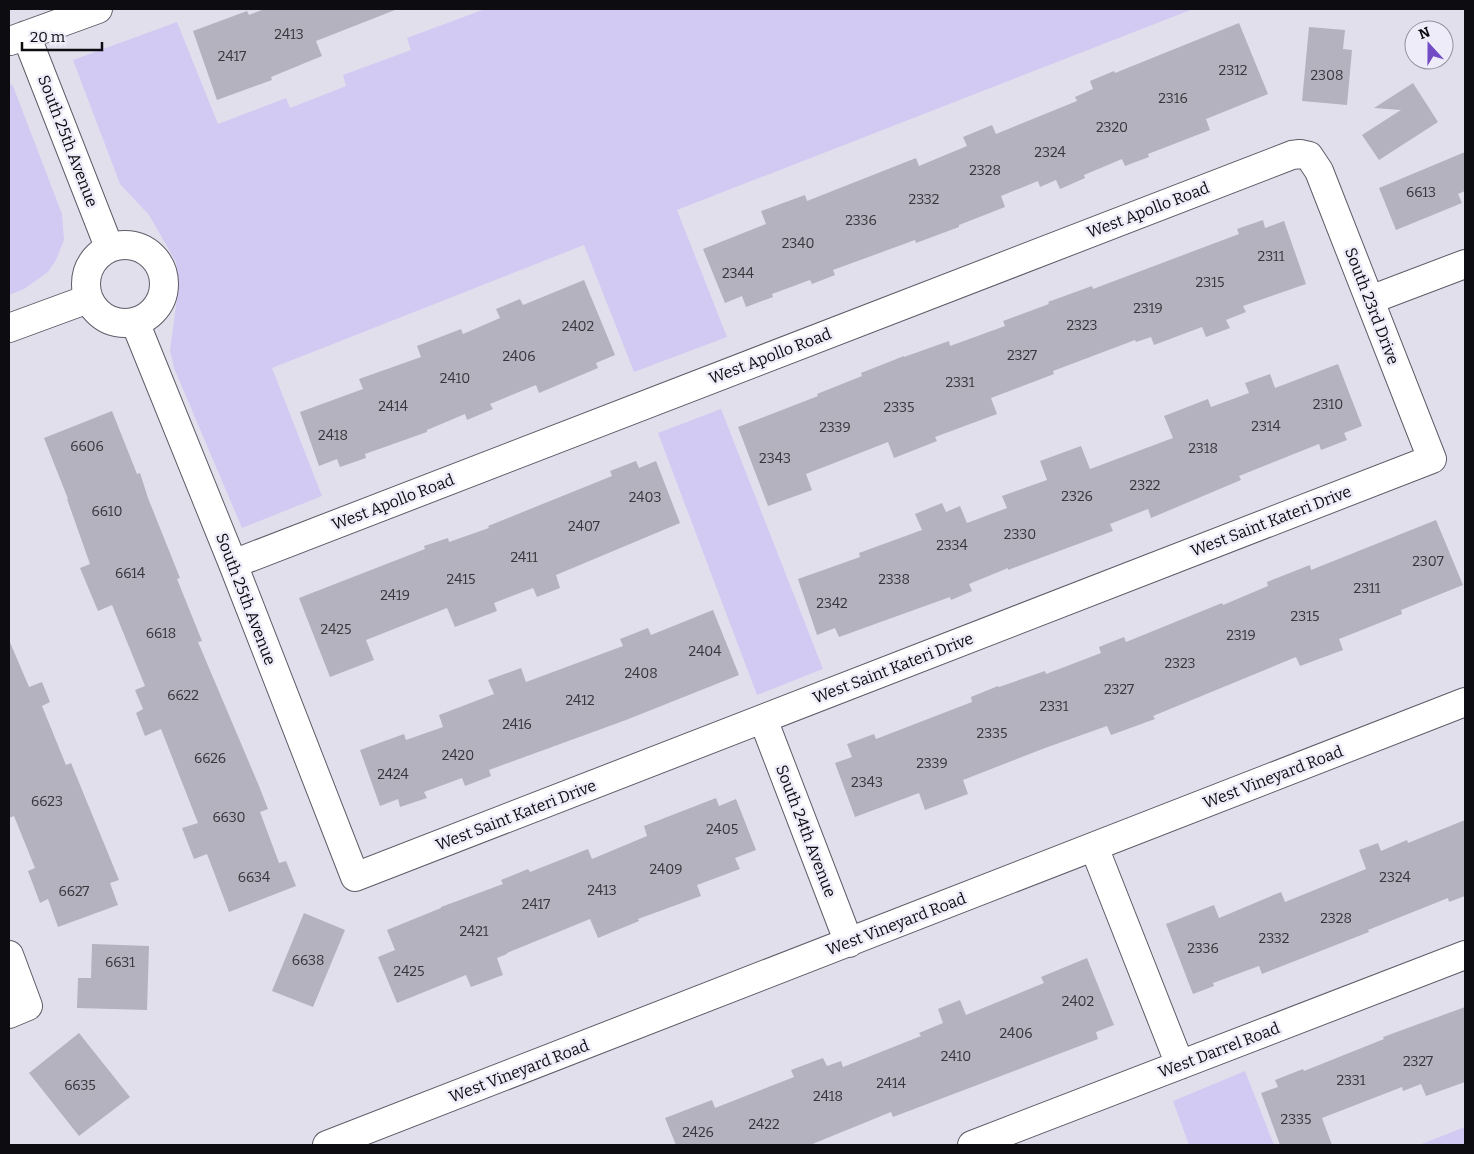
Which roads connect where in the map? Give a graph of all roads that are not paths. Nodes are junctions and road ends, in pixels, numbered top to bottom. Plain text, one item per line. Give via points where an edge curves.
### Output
1 (98, 9) edge
2 (17, 38) edge
3 (1309, 156) joint
4 (109, 247) junction
5 (1465, 264) edge
6 (88, 299) junction
7 (1370, 300) junction
8 (136, 322) junction
9 (9, 328) edge
10 (1432, 459) joint
11 (233, 564) junction
12 (1465, 702) edge
13 (763, 719) junction
14 (1094, 847) junction
15 (355, 877) joint
16 (849, 943) junction
17 (9, 955) edge
18 (1465, 955) edge
19 (19, 1010) edge
20 (1180, 1065) junction
21 (327, 1145) edge
22 (972, 1145) edge

1 - 2 street
2 - 4 street, South 25th Avenue
3 - 7 street, South 23rd Drive via 1319,171
3 - 11 street, West Apollo Road via 1292,155
4 - 6 street via 96,256 88,268 85,284
4 - 8 street via 140,246 153,255 162,268 162,298 153,312
5 - 7 street
6 - 8 street via 96,312 110,320 125,324
6 - 9 street
7 - 10 street, South 23rd Drive
8 - 11 street, South 25th Avenue
10 - 13 street, West Saint Kateri Drive
11 - 15 street, South 25th Avenue
12 - 14 street, West Vineyard Road
13 - 15 street, West Saint Kateri Drive
13 - 16 street, South 24th Avenue
14 - 16 street, West Vineyard Road
14 - 20 street
16 - 21 street, West Vineyard Road
17 - 19 street
18 - 20 street, West Darrel Road
20 - 22 street, West Darrel Road

